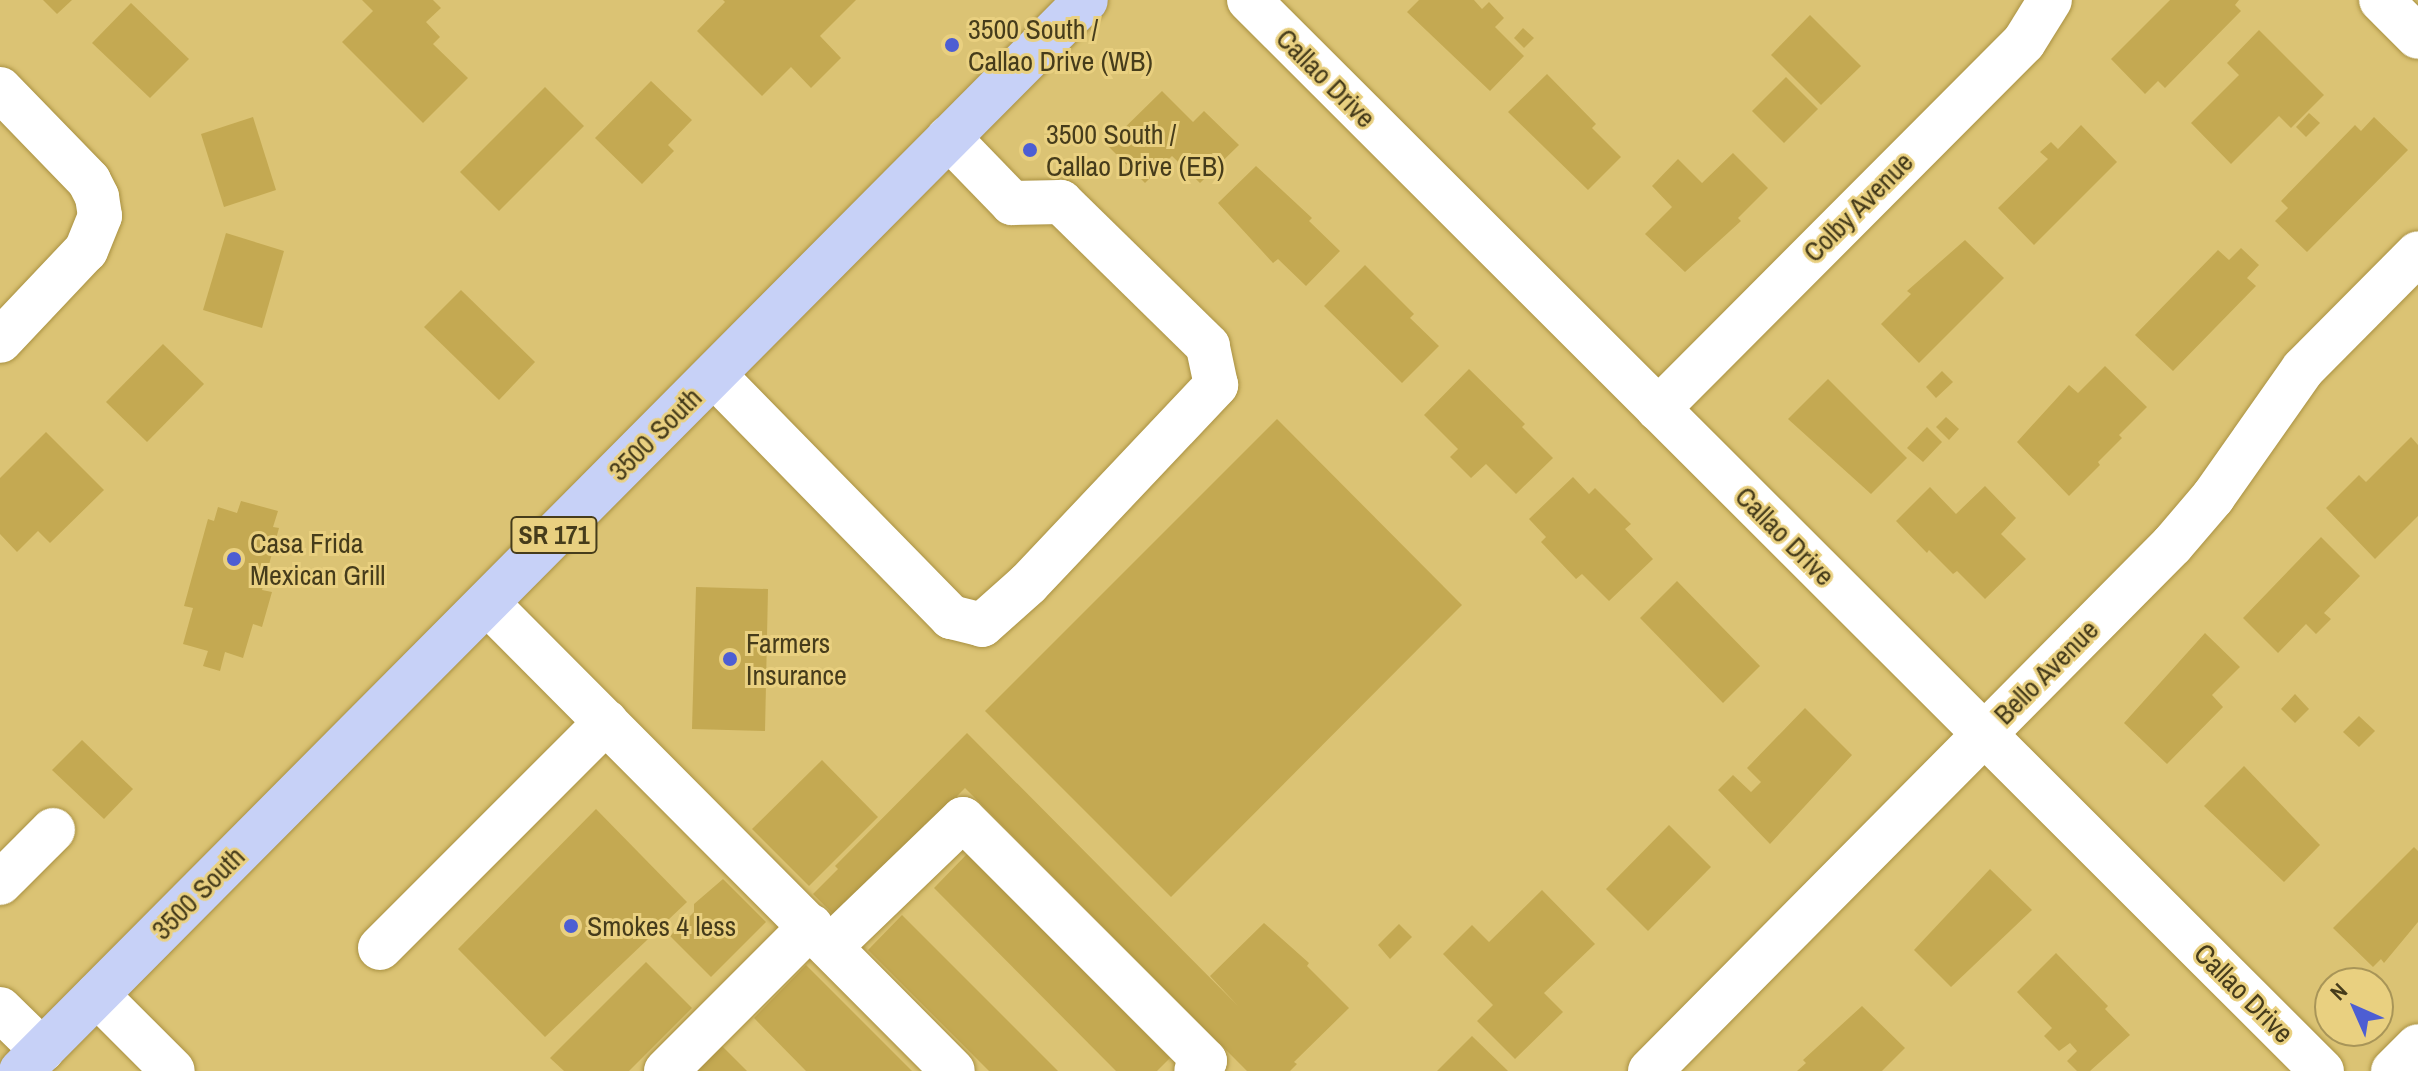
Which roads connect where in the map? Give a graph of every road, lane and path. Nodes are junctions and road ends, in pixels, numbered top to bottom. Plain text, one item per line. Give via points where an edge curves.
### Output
1 (1086, 0) edge
2 (1249, 0) edge
3 (2050, 0) edge
4 (2381, 0) edge
5 (2418, 37) edge
6 (0, 89) edge
7 (949, 138) junction
8 (2418, 253) edge
9 (0, 341) edge
10 (714, 375) junction
11 (1658, 409) junction
12 (487, 603) junction
13 (606, 722) junction
14 (1985, 735) junction
15 (53, 830) dead end
16 (0, 883) edge
17 (821, 936) junction
18 (380, 948) dead end
19 (97, 995) junction
20 (0, 1009) edge
21 (2418, 1046) edge
22 (27, 1065) edge
23 (173, 1071) edge
24 (666, 1071) edge
25 (953, 1071) edge
26 (1196, 1071) edge
27 (1650, 1071) edge
28 (2322, 1071) edge
29 (2393, 1071) edge

1 - 7 main road, 3500 South / SR 171
2 - 11 street, Callao Drive
3 - 11 street, Colby Avenue via 2024,42
4 - 5 street
6 - 9 street via 89,181 100,216 75,265
7 - 10 main road, 3500 South / SR 171
7 - 10 street via 1012,203 1061,202 1208,346 1216,385 1028,584 982,625 951,617
8 - 14 street, Bello Avenue via 2303,369 2213,497 2172,545
10 - 12 main road, 3500 South / SR 171
11 - 14 street, Callao Drive
12 - 13 street
12 - 19 main road, 3500 South / SR 171
13 - 17 street
13 - 18 street
14 - 27 street, Bello Avenue
14 - 28 street, Callao Drive
15 - 16 street
17 - 24 street
17 - 25 street
17 - 26 street via 963,819 1205,1061
19 - 22 main road, 3500 South / SR 171
19 - 23 street
20 - 22 street
21 - 29 street

